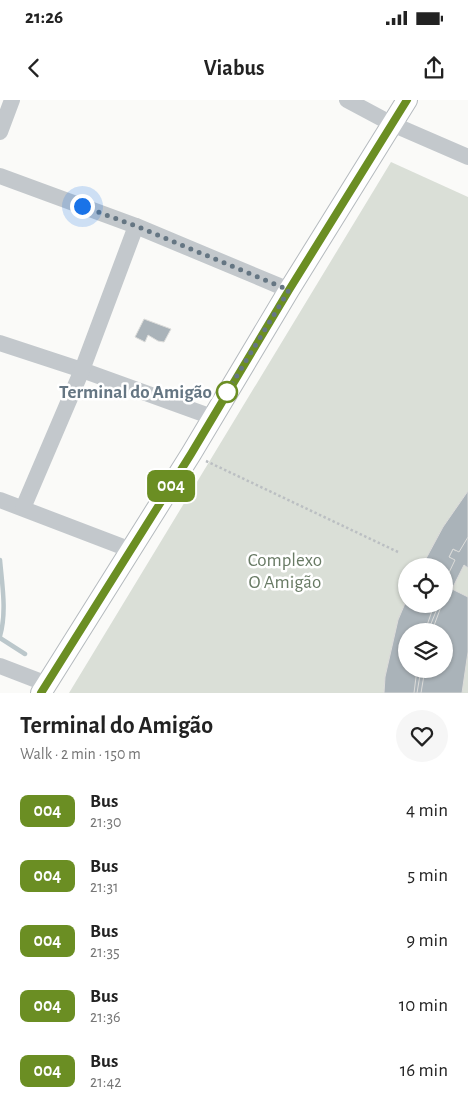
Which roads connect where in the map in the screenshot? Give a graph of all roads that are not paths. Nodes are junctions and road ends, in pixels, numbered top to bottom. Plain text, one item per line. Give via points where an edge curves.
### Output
1 (12, 100) edge
2 (347, 100) edge
3 (407, 100) edge
4 (392, 124) junction
5 (0, 132) edge
6 (468, 157) edge
7 (0, 176) edge
8 (136, 226) junction
9 (289, 290) junction
10 (0, 343) edge
11 (82, 370) junction
12 (212, 417) junction
13 (0, 500) edge
14 (23, 508) junction
15 (131, 550) junction
16 (0, 666) edge
17 (44, 688) edge

1 - 5 street
2 - 4 street
3 - 4 main road
4 - 6 street
4 - 9 main road
7 - 8 street
8 - 9 street
8 - 11 street
9 - 12 main road
10 - 11 street
11 - 12 street
11 - 14 street
12 - 15 main road
13 - 14 street
14 - 15 street
15 - 17 main road
16 - 17 street

